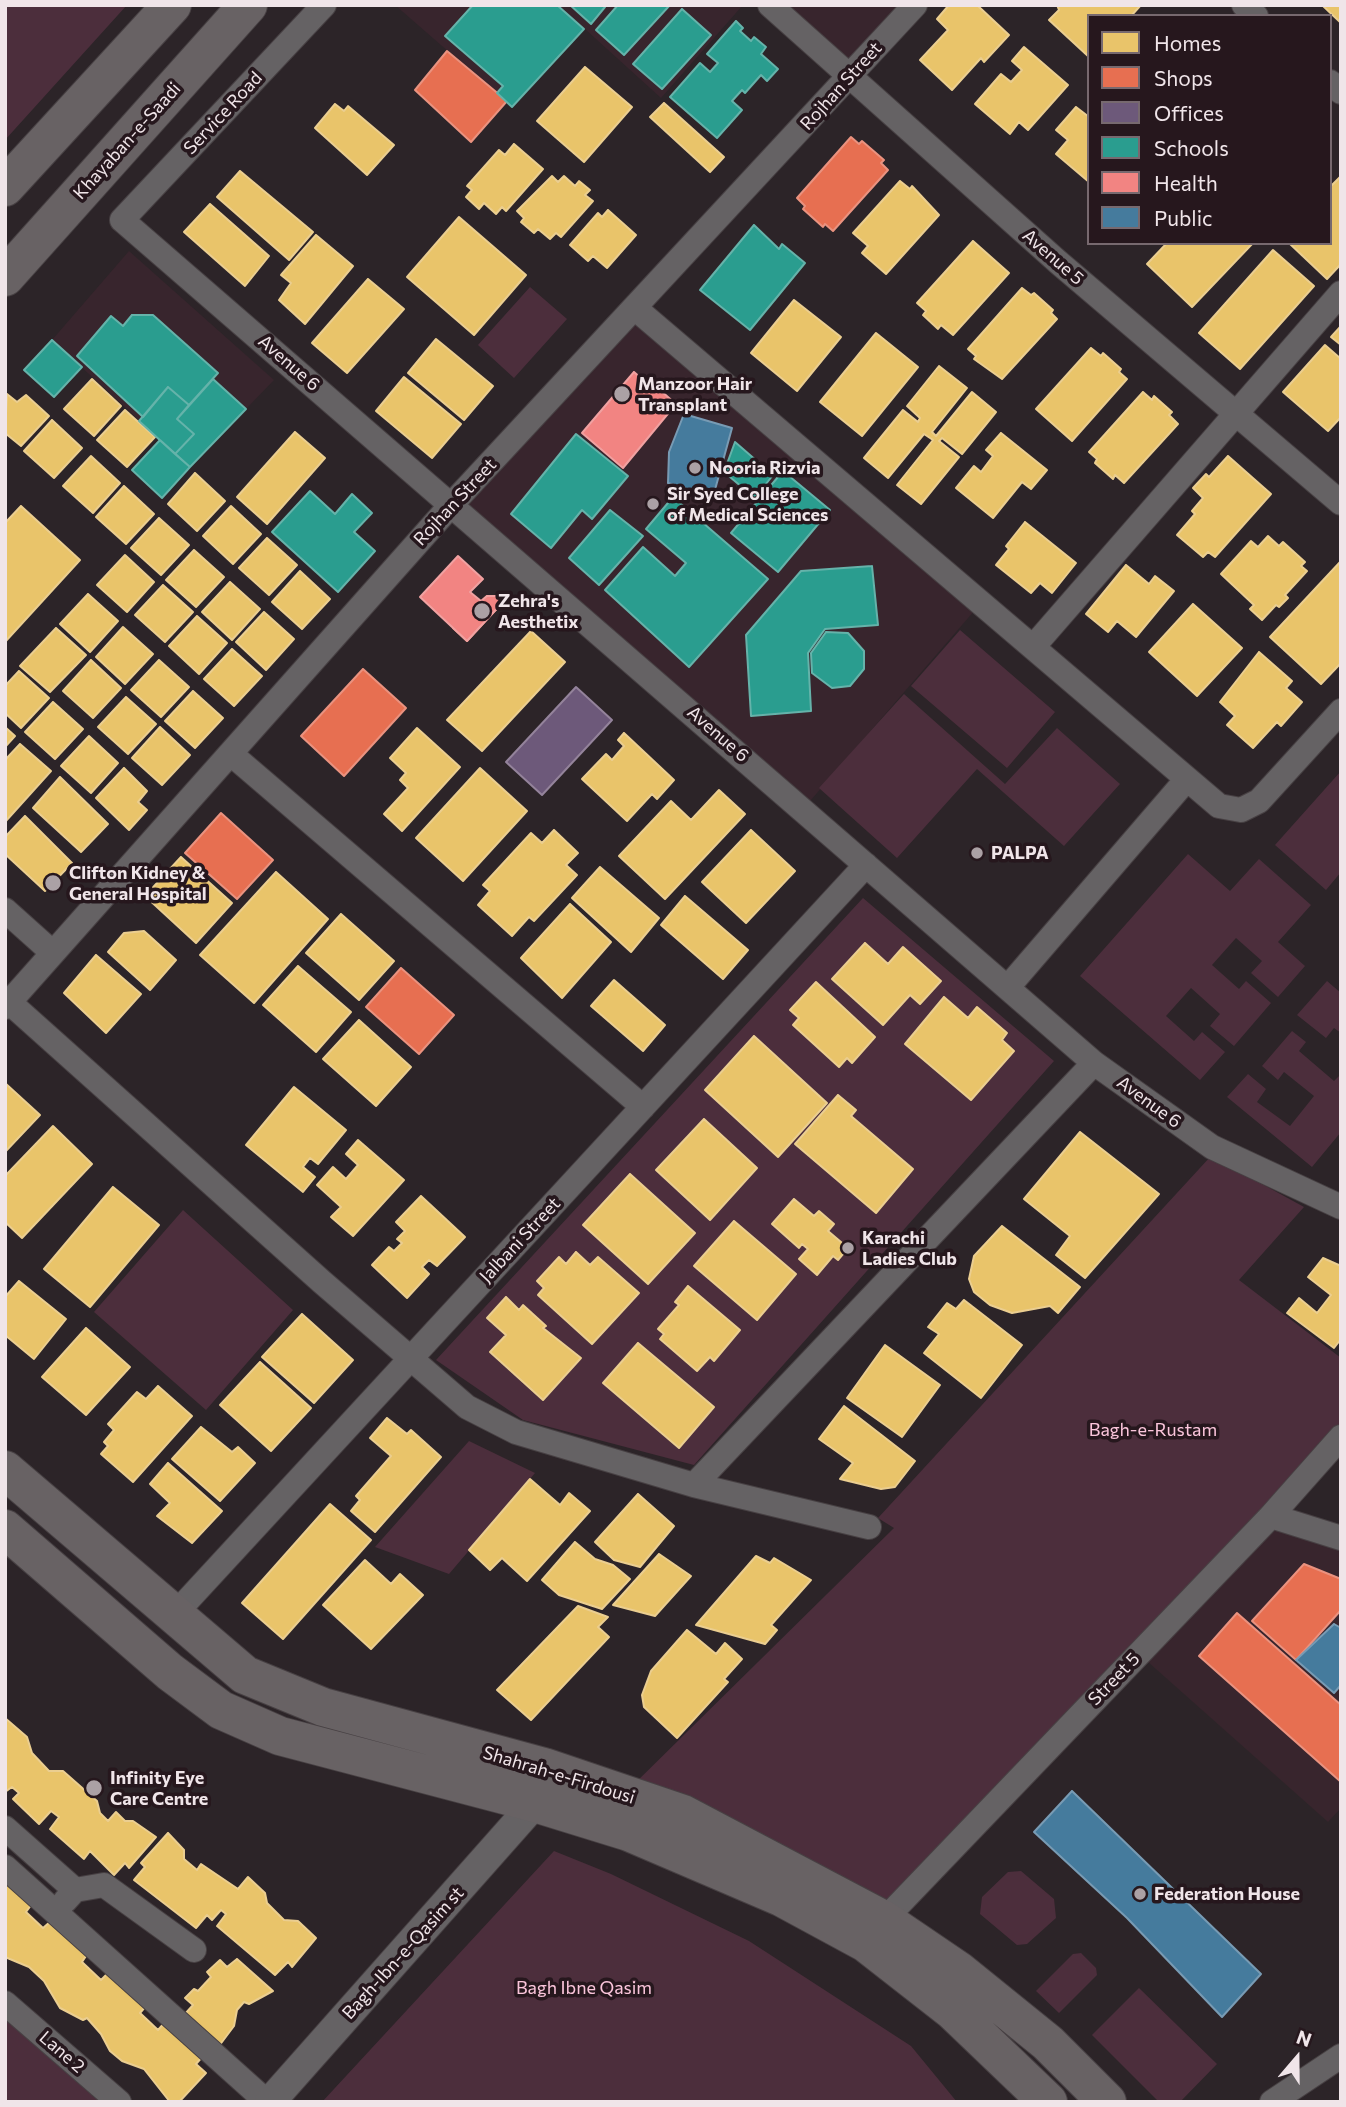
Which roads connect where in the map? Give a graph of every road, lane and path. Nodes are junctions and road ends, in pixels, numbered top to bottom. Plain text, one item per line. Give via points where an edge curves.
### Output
1 (172, 5) edge
2 (248, 5) edge
3 (324, 5) edge
4 (770, 5) edge
5 (915, 5) edge
6 (851, 76) junction
7 (5, 187) edge
8 (122, 220) joint
9 (5, 277) edge
10 (1341, 293) edge
11 (636, 309) junction
12 (1235, 411) junction
13 (1341, 503) edge
14 (452, 504) junction
15 (1032, 647) junction
16 (1341, 711) edge
17 (231, 754) junction
18 (1187, 779) junction
19 (866, 865) junction
20 (5, 910) edge
21 (53, 953) junction
22 (1008, 987) junction
23 (7, 1005) edge
24 (1094, 1063) junction
25 (643, 1107) junction
26 (1341, 1207) edge
27 (410, 1359) junction
28 (1341, 1437) edge
29 (5, 1470) edge
30 (694, 1485) junction
31 (1271, 1516) junction
32 (869, 1527) dead end
33 (5, 1530) edge
34 (1341, 1538) edge
35 (174, 1615) junction
36 (535, 1803) junction
37 (5, 1828) edge
38 (5, 1867) edge
39 (75, 1890) junction
40 (55, 1912) junction
41 (884, 1920) junction
42 (194, 1950) dead end
43 (5, 2003) edge
44 (1341, 2056) edge
45 (1039, 2096) edge
46 (119, 2102) edge
47 (269, 2102) edge
48 (1107, 2102) edge
49 (1272, 2102) edge

1 - 7 main road
2 - 9 main road, Khayaban-e-Saadi
3 - 8 street, Service Road
4 - 6 street, Avenue 5
5 - 6 street, Rojhan Street
6 - 11 street, Rojhan Street
6 - 12 street, Avenue 5 via 1058,262
8 - 14 street, Avenue 6
10 - 12 street
11 - 14 street, Rojhan Street
11 - 15 street
12 - 13 street, Avenue 5
12 - 15 street
14 - 17 street, Rojhan Street
14 - 19 street, Avenue 6
15 - 18 street
16 - 18 street via 1259,801 1241,810 1219,806
17 - 21 street, Rojhan Street
17 - 25 street
18 - 22 street
19 - 22 street, Avenue 6
19 - 25 street, Jalbani Street
20 - 21 street
21 - 23 street, Rojhan Street
22 - 24 street, Avenue 6
23 - 27 street
24 - 26 street, Avenue 6 via 1212,1147
24 - 30 street
25 - 27 street, Jalbani Street
27 - 30 street via 467,1407 516,1433
27 - 35 street, Jalbani Street
28 - 31 street, Street 5
29 - 35 main road, Shahrah-e-Firdousi
30 - 32 street
31 - 34 street
31 - 41 street, Street 5
33 - 36 main road, Shahrah-e-Firdousi via 221,1710 280,1736
35 - 41 main road, Shahrah-e-Firdousi via 245,1675 323,1707 544,1767 683,1814
36 - 45 main road, Shahrah-e-Firdousi via 629,1832 713,1866 866,1943 953,2011
36 - 47 street, Bagh-Ibn-e-Qasim st
37 - 39 street
38 - 40 street
39 - 40 street
39 - 42 street via 104,1885
40 - 47 street
41 - 48 main road, Shahrah-e-Firdousi via 959,1971 1038,2035
43 - 46 street, Lane 2
44 - 49 street

